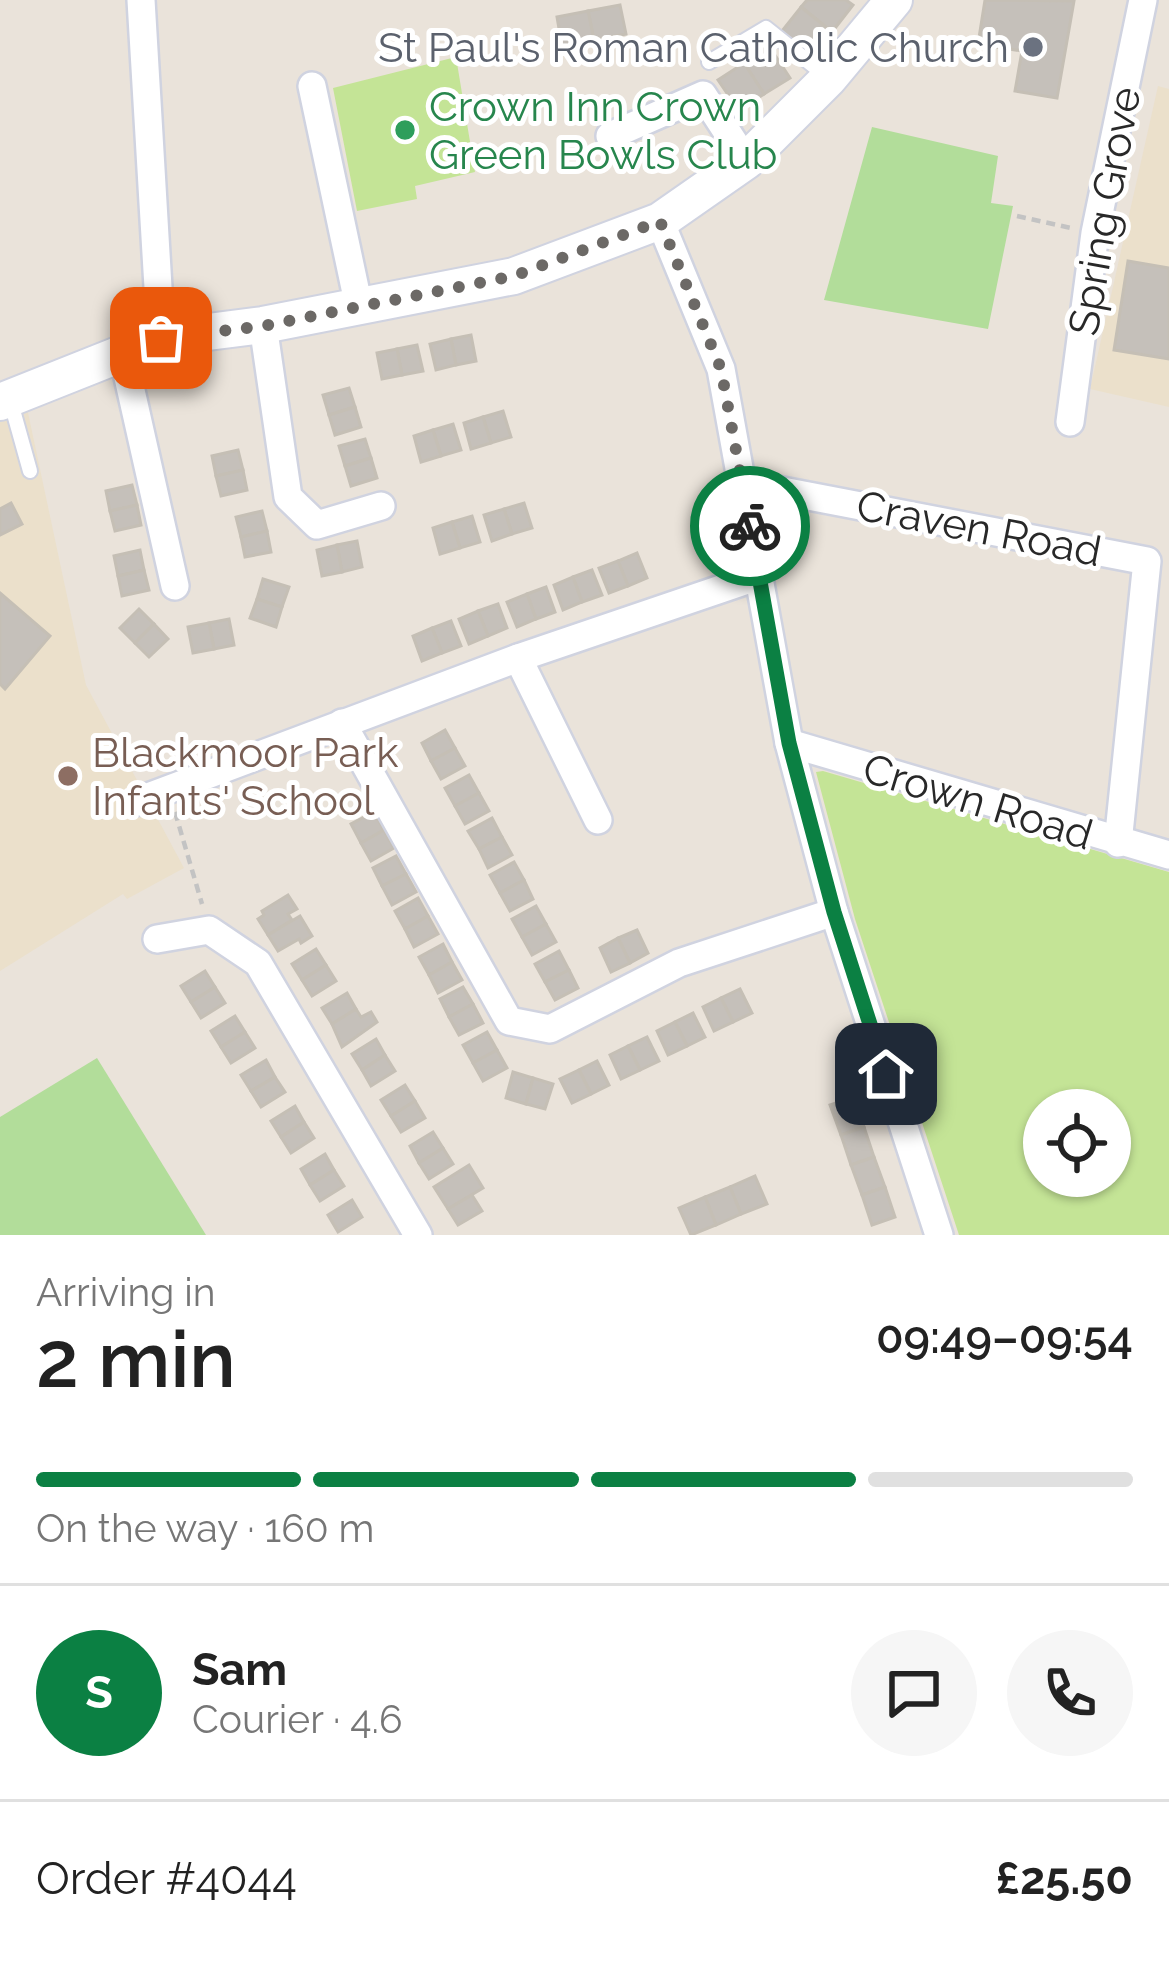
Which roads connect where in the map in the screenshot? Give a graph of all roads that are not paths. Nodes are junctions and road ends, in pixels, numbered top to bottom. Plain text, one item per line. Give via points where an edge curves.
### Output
1 (141, 0) edge
2 (894, 0) edge
3 (1144, 0) edge
4 (709, 62) dead end
5 (829, 78) junction
6 (312, 86) dead end
7 (610, 136) dead end
8 (746, 161) junction
9 (660, 221) junction
10 (358, 307) junction
11 (263, 326) junction
12 (161, 338) junction
13 (123, 355) junction
14 (5, 400) edge
15 (1070, 422) dead end
16 (30, 471) dead end
17 (744, 488) junction
18 (381, 506) dead end
19 (759, 576) junction
20 (176, 586) dead end
21 (518, 658) junction
22 (342, 723) junction
23 (789, 743) junction
24 (135, 802) dead end
25 (598, 820) dead end
26 (1118, 843) junction
27 (1169, 855) edge
28 (834, 912) junction
29 (157, 939) dead end
30 (418, 1235) edge
31 (939, 1235) edge

1 - 12 street
2 - 5 street
3 - 15 street, Spring Grove via 1094,232
4 - 5 lane via 766,28
5 - 8 street
6 - 10 street
7 - 8 street via 703,95
8 - 9 street
9 - 10 street via 514,276
9 - 17 street via 721,369
10 - 11 street
11 - 12 street
11 - 18 street via 288,497 317,525
12 - 13 street
13 - 14 street
13 - 20 street
14 - 16 lane
17 - 19 street
17 - 26 street, Craven Road via 1147,561
19 - 21 street
19 - 23 street
21 - 22 street
21 - 25 street
22 - 24 street
22 - 28 street via 509,1021 550,1029 679,963
23 - 26 street, Crown Road
23 - 28 street
26 - 27 street, Crown Road
28 - 31 street
29 - 30 street via 209,930 258,963

